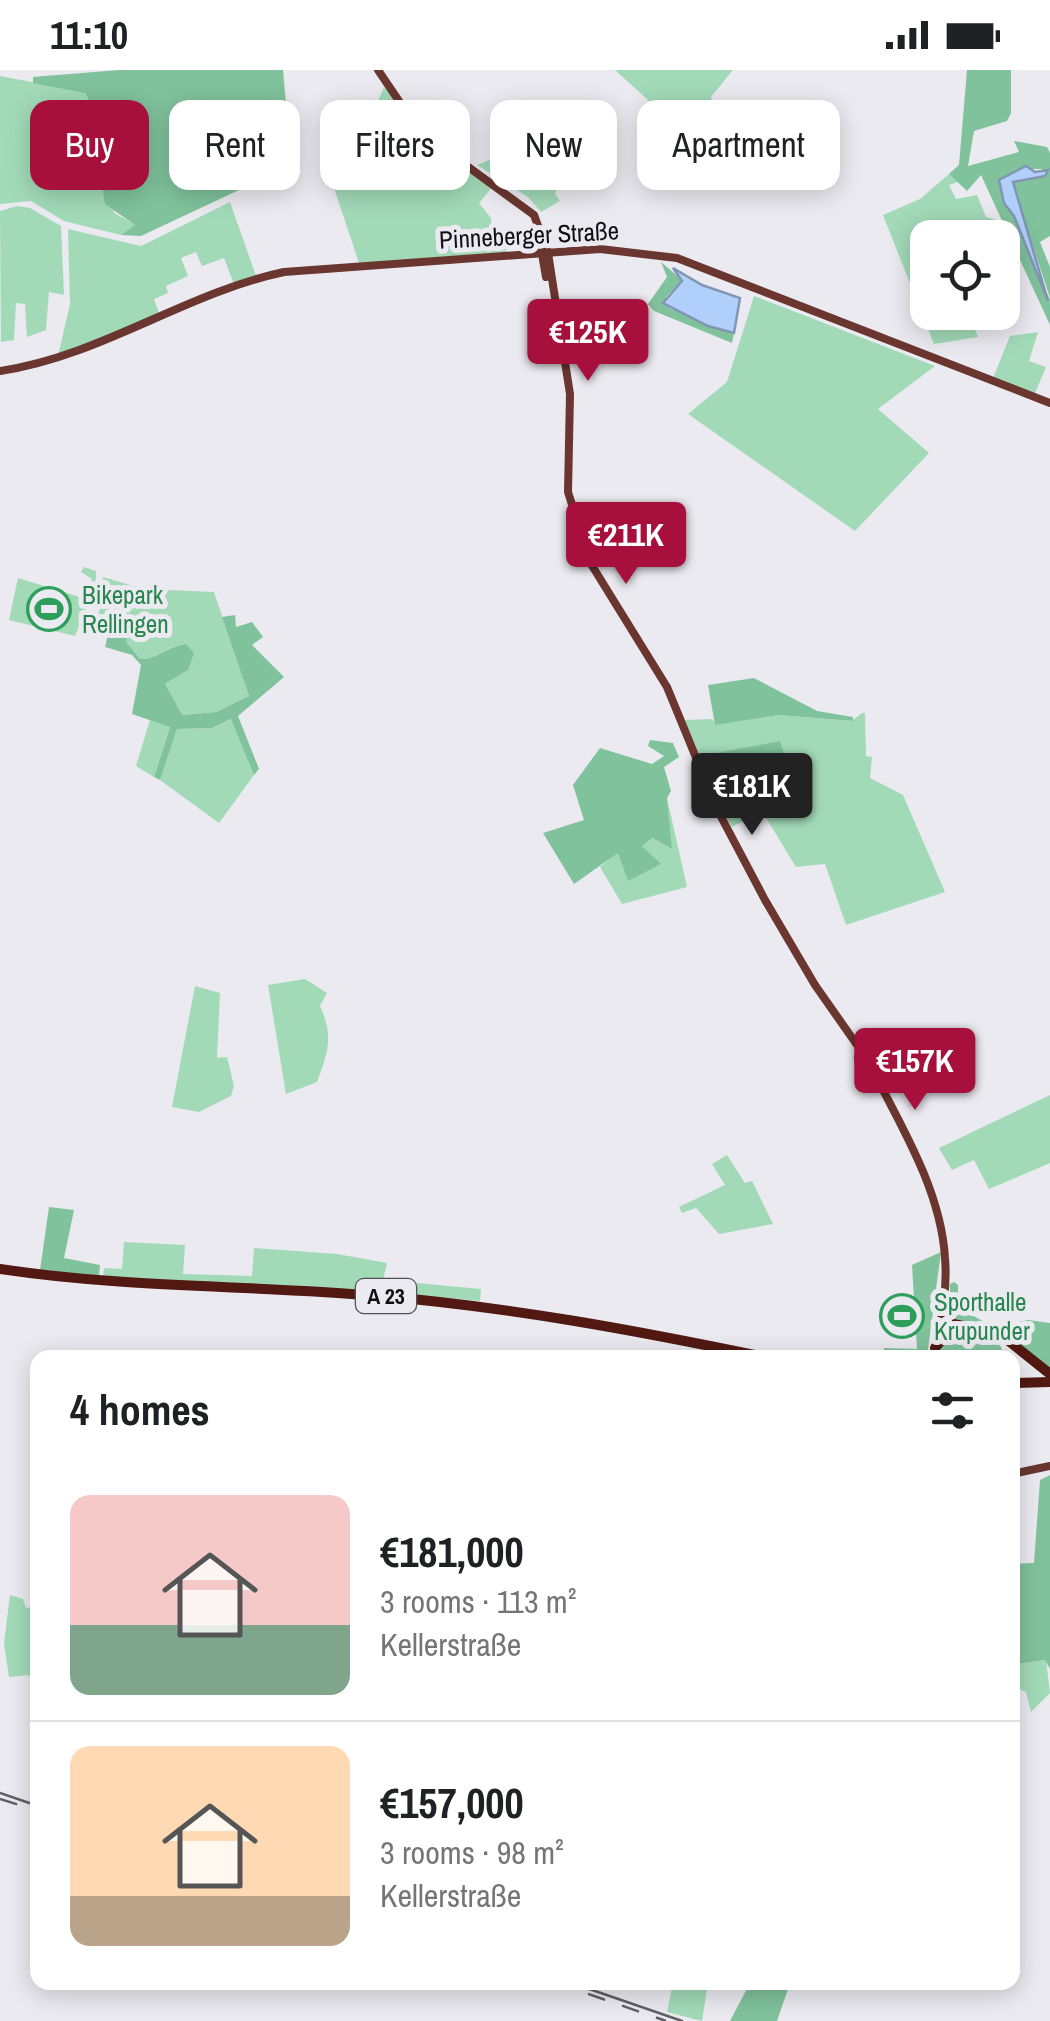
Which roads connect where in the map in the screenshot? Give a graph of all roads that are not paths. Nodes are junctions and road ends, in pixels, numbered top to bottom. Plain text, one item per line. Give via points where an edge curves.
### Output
1 (378, 70) edge
2 (544, 253) junction
3 (0, 371) edge
4 (1050, 403) edge
5 (0, 1272) edge
6 (946, 1320) junction
7 (700, 1350) edge
8 (729, 1350) edge
9 (935, 1350) edge
10 (1007, 1350) edge
11 (1050, 1374) edge
12 (1050, 1385) edge
13 (1020, 1386) edge
14 (1050, 1466) edge
15 (1020, 1472) edge

1 - 2 main road via 442,146 522,202 537,222
2 - 3 main road, Pinneberger Straße via 268,276 67,357
2 - 4 main road, Pinneberger Straße via 617,249 677,258
2 - 6 main road via 570,394 568,492 590,564 667,687 718,811 765,900 862,1052 874,1055 870,1065 935,1204 946,1257
5 - 7 highway, A 23 via 98,1288 466,1310
5 - 8 highway, A 23 via 468,1304
6 - 9 highway
6 - 10 highway via 995,1334
6 - 11 highway via 1000,1334
12 - 13 highway
14 - 15 main road

